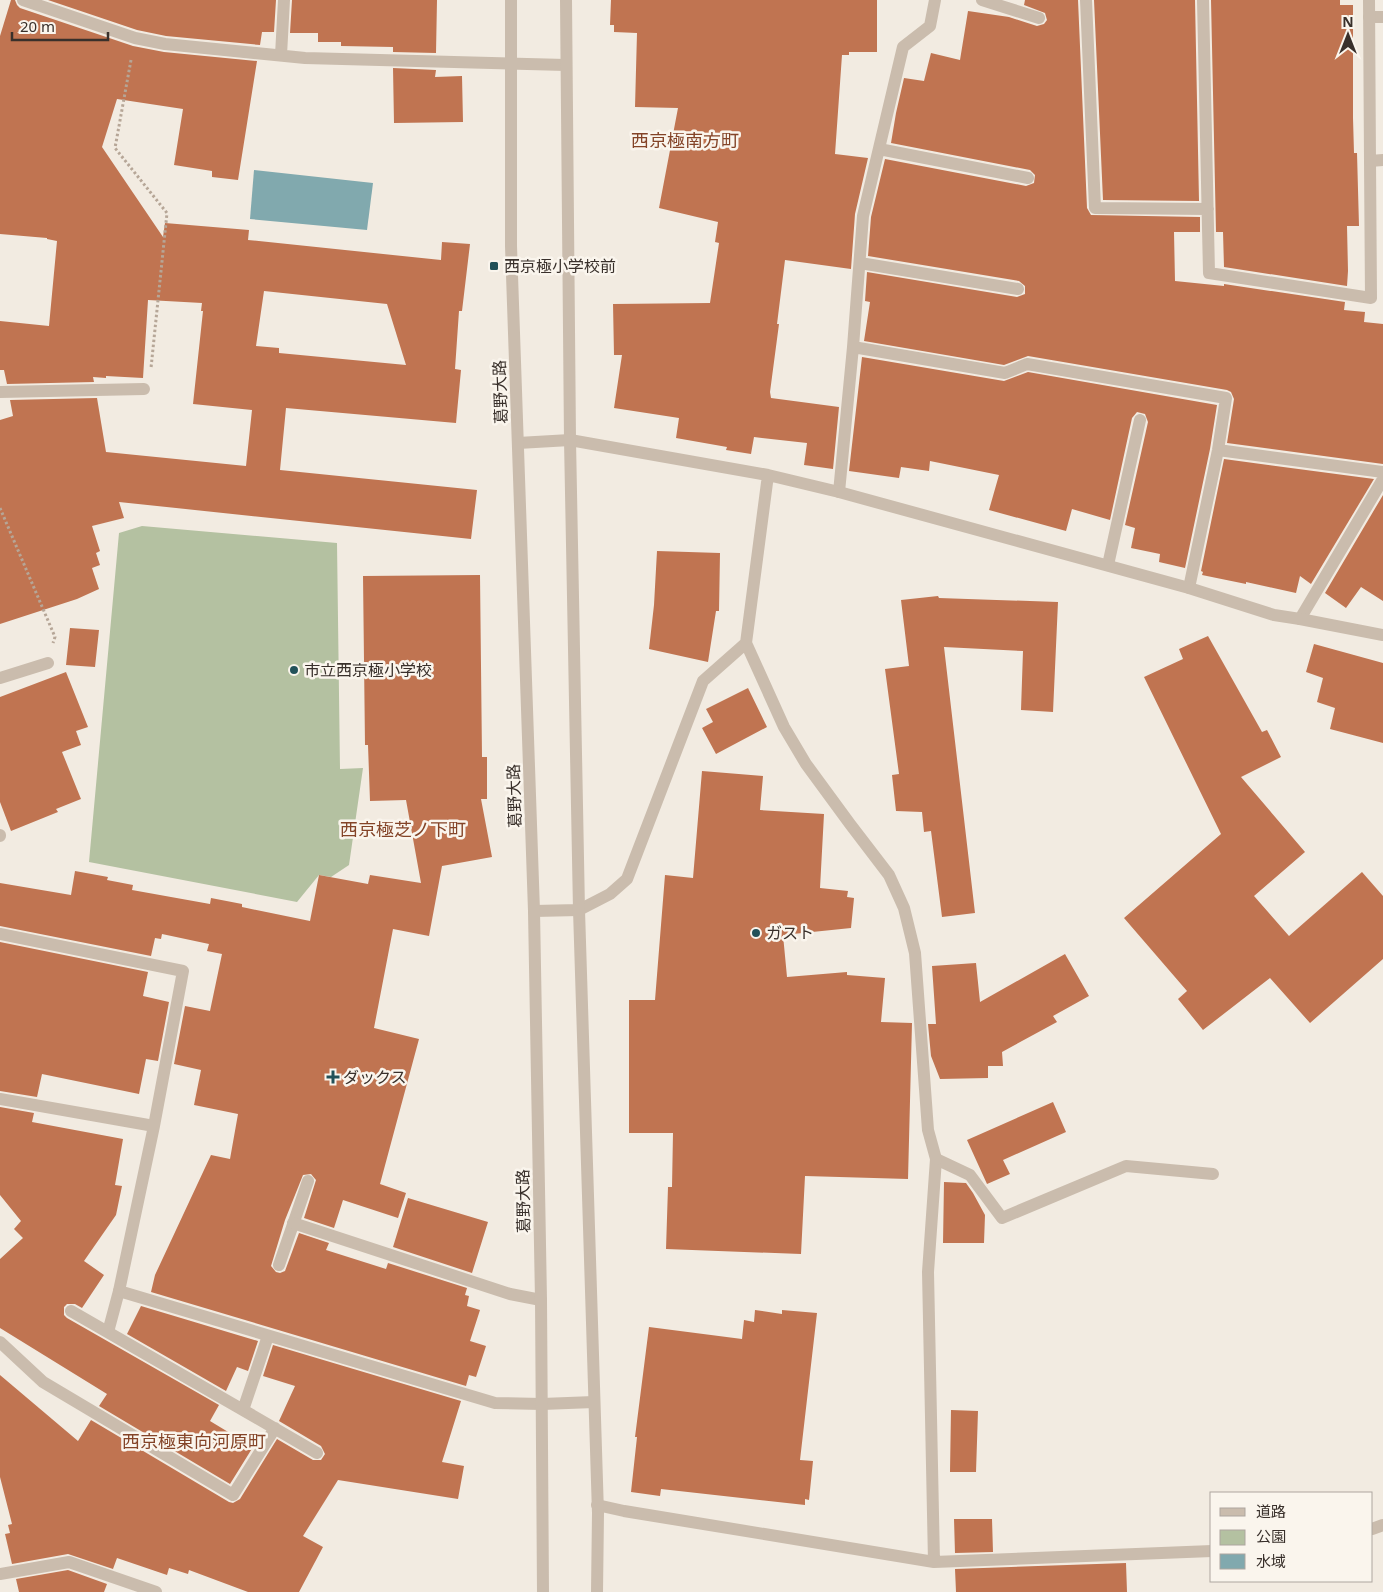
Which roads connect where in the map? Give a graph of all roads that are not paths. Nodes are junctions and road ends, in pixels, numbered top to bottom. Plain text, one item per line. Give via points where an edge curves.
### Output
1 (23, 0) edge
2 (284, 0) edge
3 (511, 0) edge
4 (566, 0) edge
5 (935, 0) edge
6 (982, 0) edge
7 (1086, 0) edge
8 (1204, 0) edge
9 (1369, 0) edge
10 (1369, 17) junction
11 (1383, 17) edge
12 (1039, 18) dead end
13 (281, 55) junction
14 (511, 64) junction
15 (566, 66) junction
16 (879, 149) junction
17 (1383, 160) edge
18 (1370, 161) junction
19 (1028, 178) dead end
20 (1208, 209) junction
21 (860, 263) junction
22 (1018, 289) dead end
23 (853, 347) junction
24 (144, 389) road end
25 (0, 392) edge
26 (1140, 420) dead end
27 (570, 440) junction
28 (518, 443) junction
29 (1218, 450) junction
30 (1383, 472) edge
31 (768, 475) junction
32 (1383, 479) edge
33 (838, 492) junction
34 (1108, 566) junction
35 (1190, 588) junction
36 (1300, 619) junction
37 (1383, 635) edge
38 (746, 643) junction
39 (48, 663) road end
40 (0, 678) edge
41 (579, 910) junction
42 (534, 911) junction
43 (0, 934) edge
44 (0, 1099) edge
45 (154, 1126) junction
46 (936, 1159) junction
47 (1213, 1174) dead end
48 (308, 1181) dead end
49 (293, 1223) junction
50 (278, 1265) dead end
51 (119, 1291) junction
52 (541, 1300) junction
53 (71, 1311) dead end
54 (108, 1332) junction
55 (268, 1336) junction
56 (0, 1342) edge
57 (594, 1402) junction
58 (542, 1404) junction
59 (243, 1410) junction
60 (276, 1428) junction
61 (318, 1453) dead end
62 (597, 1505) junction
63 (1210, 1551) edge
64 (934, 1562) junction
65 (0, 1574) edge
66 (156, 1592) edge
67 (543, 1592) edge
68 (597, 1592) edge

1 - 13 street via 135,38 164,44
2 - 13 street
3 - 14 street, 葛野大路
4 - 15 street
5 - 16 street via 930,26 903,47
6 - 12 street
7 - 20 street via 1095,208
8 - 20 street
9 - 10 street
10 - 11 street
10 - 18 street
13 - 14 street
14 - 15 street
14 - 28 street, 葛野大路 via 511,246
15 - 27 street
16 - 19 street
16 - 21 street via 863,216
17 - 18 street
18 - 20 street via 1371,298 1209,273
21 - 22 street
21 - 23 street
23 - 29 street via 1005,373 1027,364 1226,398
23 - 33 street
24 - 25 street
26 - 34 street
27 - 28 street
27 - 31 street
27 - 41 street
28 - 42 street, 葛野大路
29 - 30 street
29 - 35 street
31 - 33 street
31 - 38 street
32 - 36 street
33 - 34 street
34 - 35 street
35 - 36 street via 1274,615
36 - 37 street
38 - 41 street via 703,682 627,878 610,894
38 - 46 street via 784,726 806,764 889,875 904,908 915,953 928,1130
39 - 40 street
41 - 42 street
41 - 57 street
42 - 52 street, 葛野大路
43 - 45 street via 183,971
44 - 45 street
45 - 51 street
46 - 47 street via 970,1175 1002,1218 1126,1166
46 - 64 street via 928,1272
48 - 49 street
49 - 50 street
49 - 52 street via 510,1294
51 - 54 street
51 - 55 street
52 - 58 street, 葛野大路
53 - 54 street
54 - 59 street
55 - 58 street via 495,1403
55 - 59 street
56 - 60 street via 43,1382 233,1495
57 - 58 street
57 - 62 street
58 - 67 street, 葛野大路
59 - 60 street
60 - 61 street
62 - 64 street
62 - 68 street
63 - 64 street
65 - 66 street via 69,1562

